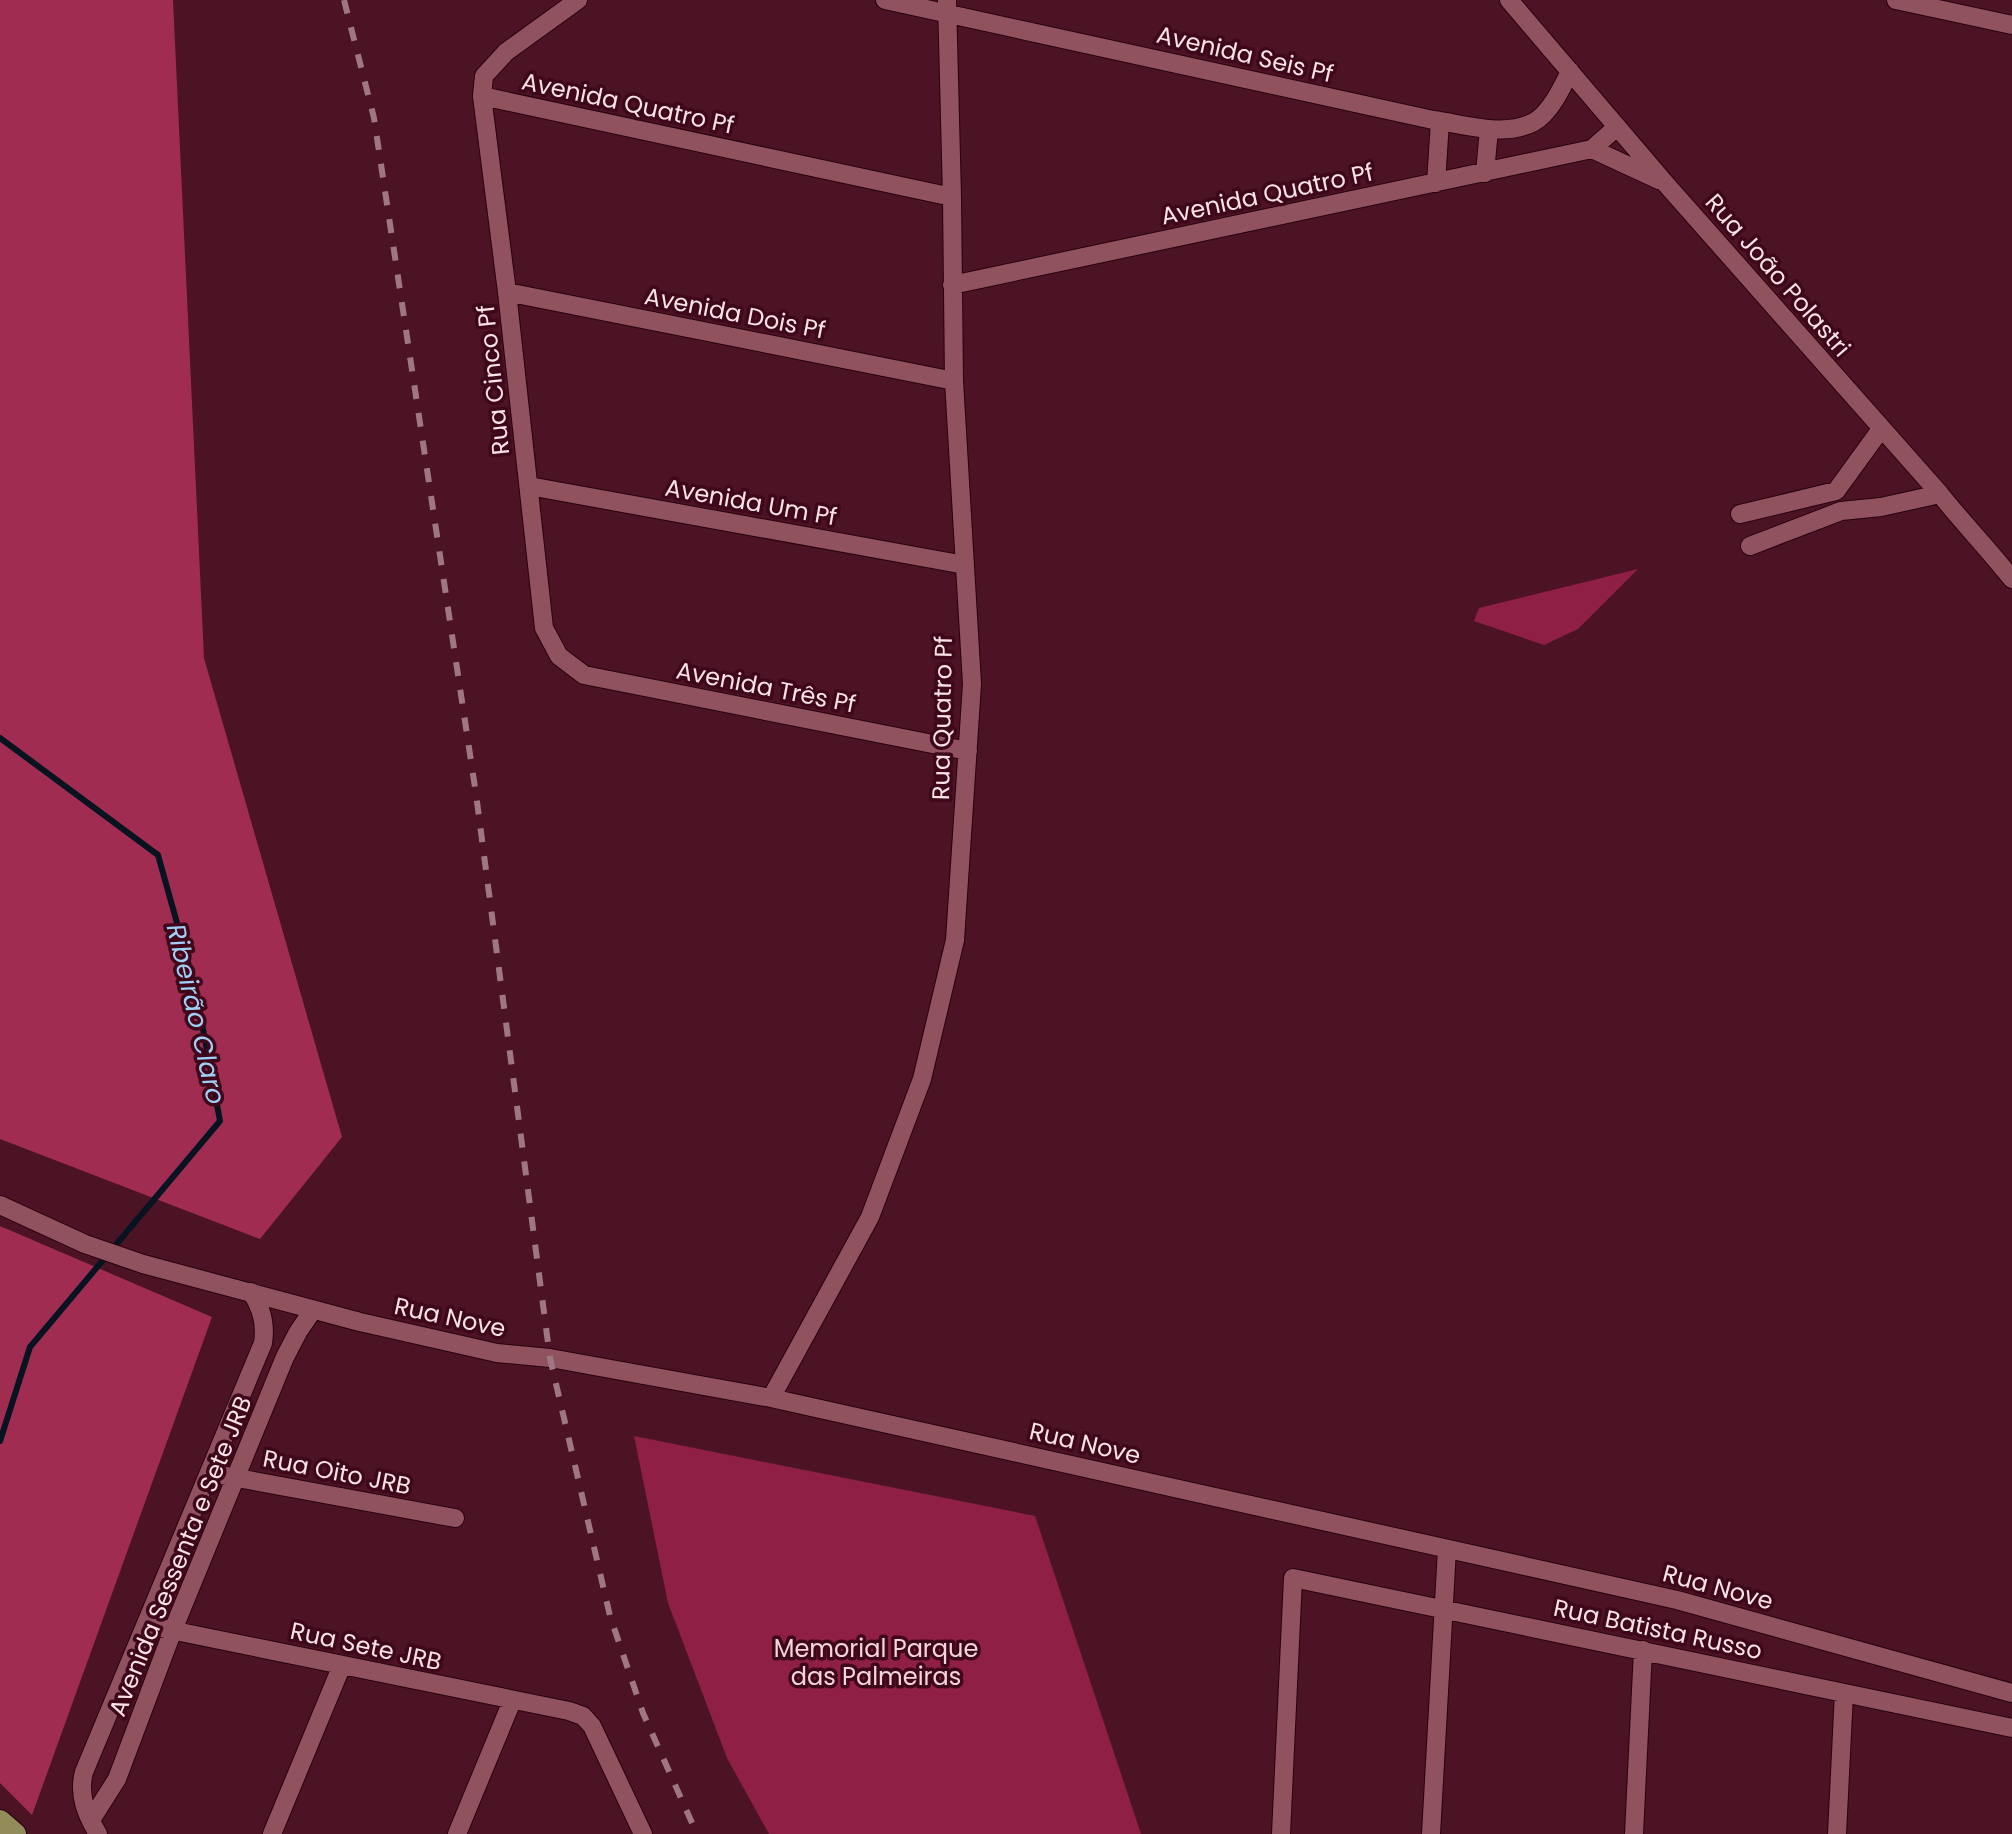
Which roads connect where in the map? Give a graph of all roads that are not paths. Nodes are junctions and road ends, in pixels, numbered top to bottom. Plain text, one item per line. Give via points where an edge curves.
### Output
1 (578, 0) edge
2 (885, 0) edge
3 (1509, 0) edge
4 (1896, 0) edge
5 (947, 6) edge
6 (2012, 25) edge
7 (1570, 71) junction
8 (482, 96) junction
9 (1440, 121) junction
10 (1617, 127) junction
11 (1489, 129) junction
12 (1592, 149) junction
13 (1485, 173) junction
14 (1436, 183) junction
15 (1665, 183) junction
16 (952, 197) junction
17 (952, 285) junction
18 (507, 292) junction
19 (954, 381) junction
20 (1881, 429) junction
21 (529, 486) junction
22 (1836, 491) junction
23 (1940, 494) junction
24 (1841, 511) junction
25 (1740, 514) dead end
26 (1750, 546) dead end
27 (965, 565) junction
28 (2012, 579) edge
29 (559, 656) joint
30 (968, 751) junction
31 (0, 1205) edge
32 (251, 1292) junction
33 (313, 1310) junction
34 (771, 1398) junction
35 (210, 1473) junction
36 (236, 1478) junction
37 (455, 1518) dead end
38 (1447, 1549) junction
39 (1445, 1609) junction
40 (146, 1625) junction
41 (173, 1630) junction
42 (1643, 1650) junction
43 (342, 1665) junction
44 (1844, 1693) junction
45 (2012, 1693) edge
46 (512, 1701) junction
47 (2012, 1728) edge
48 (0, 1821) edge
49 (94, 1827) edge
50 (638, 1831) edge
51 (15, 1834) edge
52 (272, 1834) edge
53 (457, 1834) edge
54 (1281, 1834) edge
55 (1431, 1834) edge
56 (1634, 1834) edge
57 (1837, 1834) edge

1 - 8 street via 506,52 484,76
2 - 5 street, Avenida Seis Pf
3 - 7 street, Rua João Polastri
4 - 6 street
5 - 9 street, Avenida Seis Pf
5 - 16 street, Rua Quatro Pf
7 - 10 street, Rua João Polastri
7 - 11 street, Avenida Seis Pf via 1558,97 1535,122
8 - 16 street, Avenida Quatro Pf
8 - 18 street, Rua Cinco Pf
9 - 11 street, Avenida Seis Pf
9 - 14 street
10 - 12 street, Avenida Quatro Pf
10 - 15 street, Rua João Polastri
11 - 13 street
12 - 13 street, Avenida Quatro Pf
12 - 15 street
13 - 14 street, Avenida Quatro Pf
14 - 17 street, Avenida Quatro Pf
15 - 20 street, Rua João Polastri
16 - 17 street, Rua Quatro Pf
17 - 19 street, Rua Quatro Pf
18 - 19 street, Avenida Dois Pf
18 - 21 street, Rua Cinco Pf
19 - 27 street, Rua Quatro Pf
20 - 22 street
20 - 23 street, Rua João Polastri
21 - 27 street, Avenida Um Pf
21 - 29 street, Rua Cinco Pf via 544,628
22 - 24 street
22 - 25 street
23 - 24 street
23 - 28 street, Rua João Polastri
24 - 26 street
27 - 30 street, Rua Quatro Pf via 972,684
29 - 30 street, Avenida Três Pf via 584,675
30 - 34 street, Rua Quatro Pf via 955,940 922,1079 870,1217
31 - 32 street, Rua Nove via 85,1244
32 - 33 street, Rua Nove
32 - 35 street via 263,1316 263,1343
33 - 34 street, Rua Nove via 497,1353
33 - 36 street, Avenida Sessenta e Sete JRB via 285,1357
34 - 38 street, Rua Nove
35 - 36 street, Rua Oito JRB
35 - 40 street
36 - 37 street, Rua Oito JRB
36 - 41 street, Avenida Sessenta e Sete JRB
38 - 39 street
38 - 45 street, Rua Nove via 1677,1600
39 - 42 street, Rua Batista Russo
39 - 54 street, Rua Batista Russo via 1293,1578
39 - 55 street
40 - 41 street, Rua Sete JRB
40 - 49 street via 82,1777 81,1795
41 - 43 street, Rua Sete JRB
41 - 49 street, Avenida Sessenta e Sete JRB
42 - 44 street, Rua Batista Russo
42 - 56 street
43 - 46 street, Rua Sete JRB
43 - 52 street
44 - 47 street, Rua Batista Russo
44 - 57 street
46 - 50 street, Rua Sete JRB via 588,1720
46 - 53 street
48 - 51 main road

